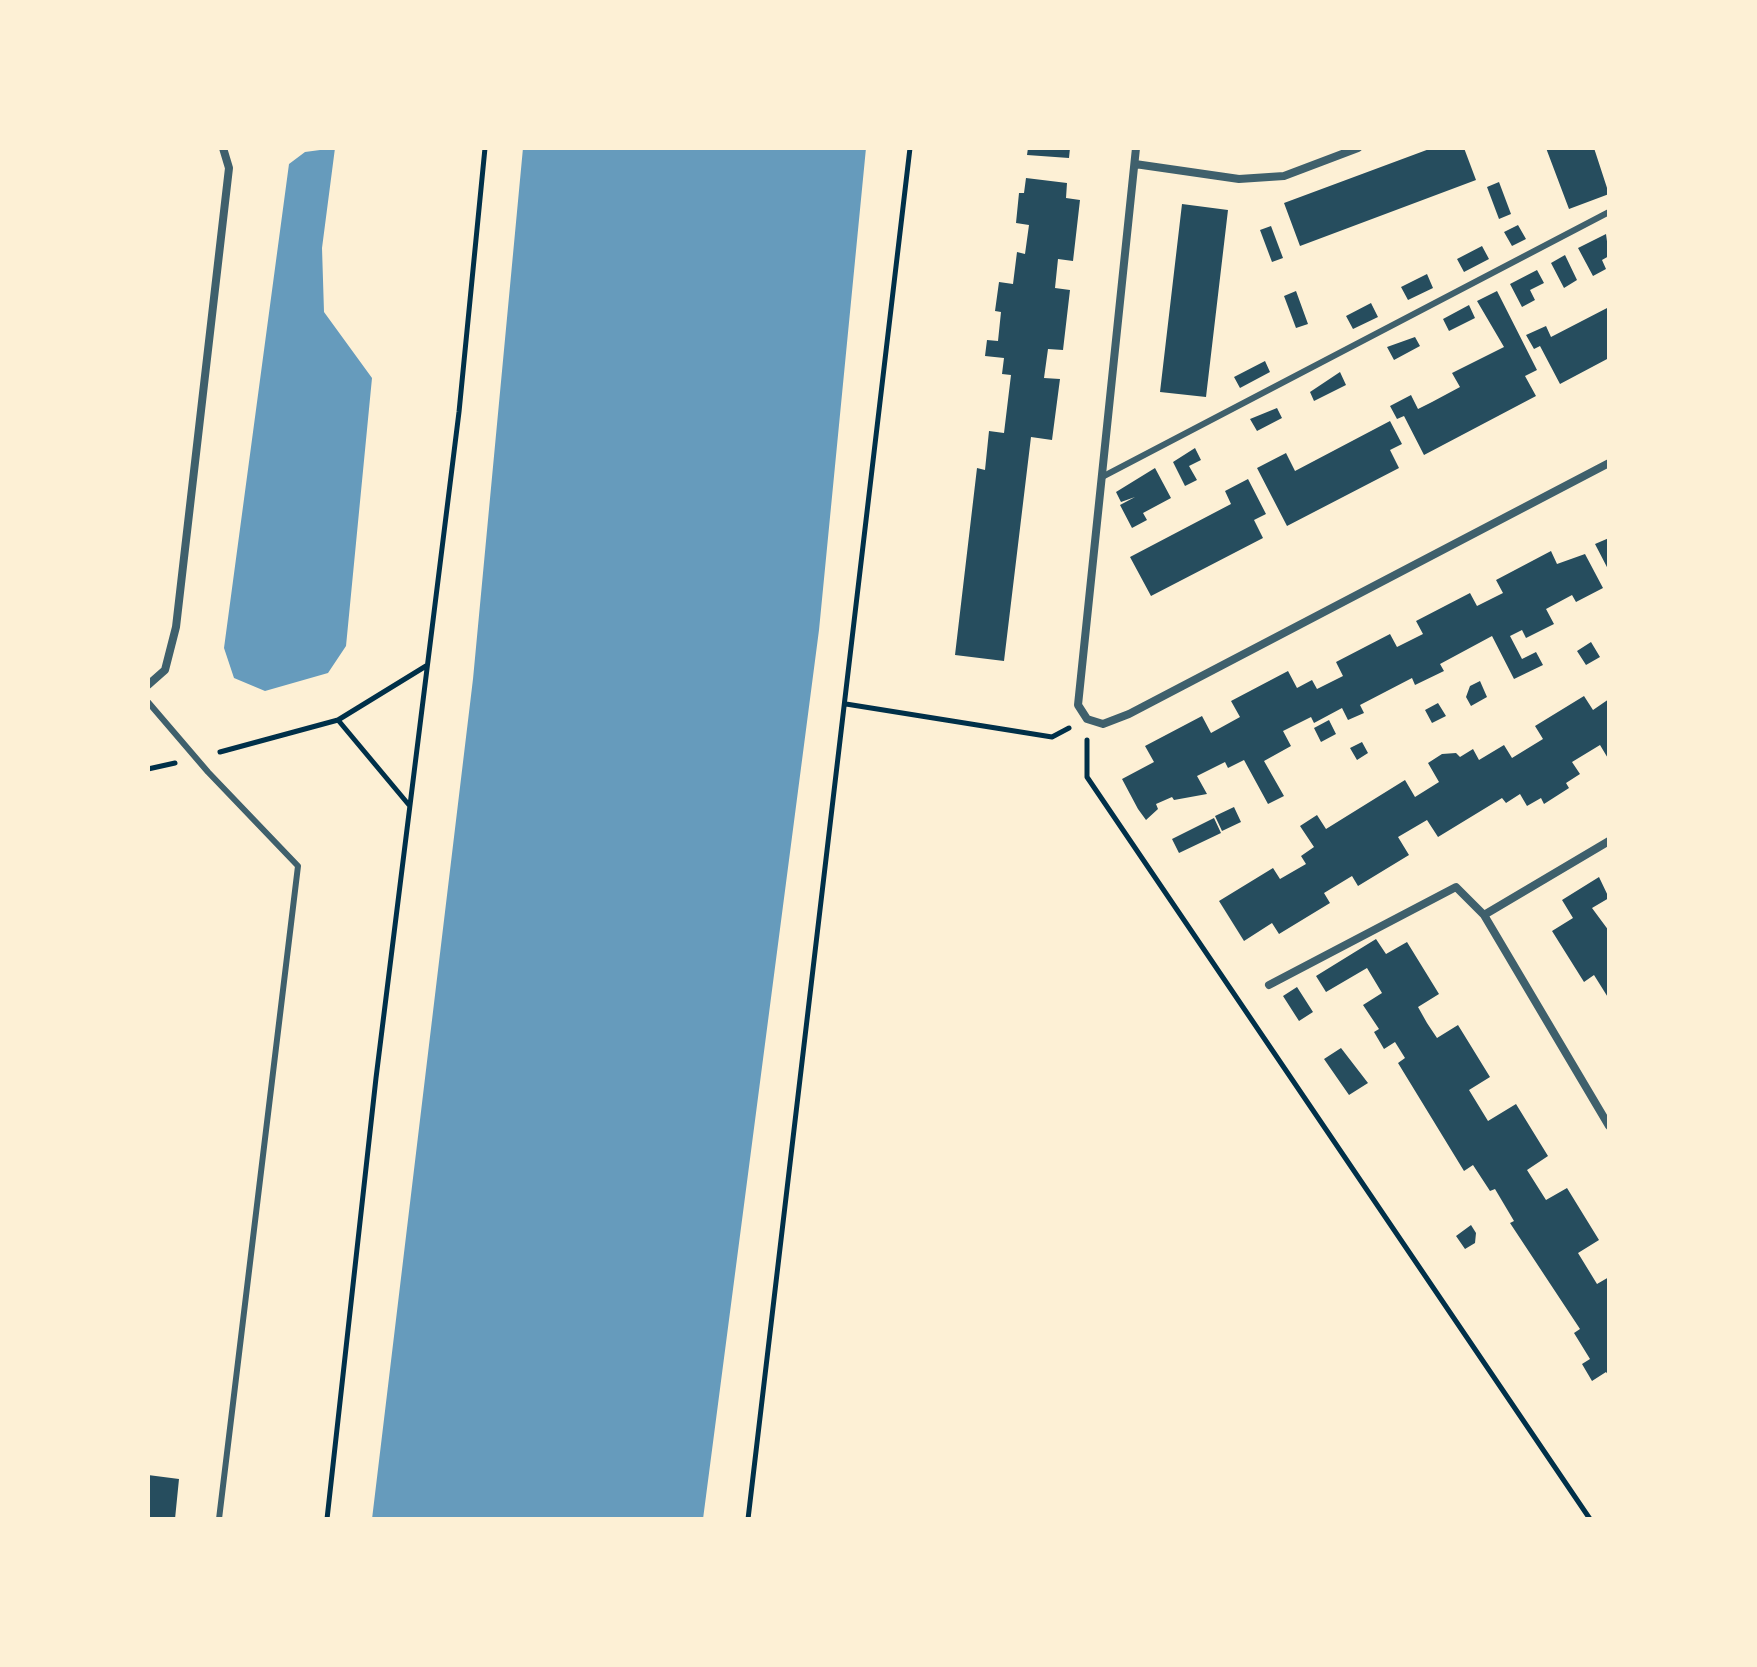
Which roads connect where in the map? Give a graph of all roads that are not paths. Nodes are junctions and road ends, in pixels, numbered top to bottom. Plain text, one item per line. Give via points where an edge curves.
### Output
1 (223, 148) edge
2 (1136, 148) edge
3 (1358, 148) edge
4 (1135, 164) junction
5 (1609, 212) edge
6 (1609, 463) edge
7 (1102, 477) junction
8 (148, 685) edge
9 (148, 702) edge
10 (1609, 841) edge
11 (1484, 915) junction
12 (1269, 985) dead end
13 (1609, 1126) edge
14 (219, 1519) edge

1 - 8 street via 229,168 176,627 165,670
2 - 4 street
3 - 4 street via 1284,176 1239,179
4 - 7 street
5 - 7 lane
6 - 7 street via 1103,724 1087,719 1078,705
9 - 14 lane via 298,866
10 - 11 street
11 - 12 street via 1456,887
11 - 13 street

